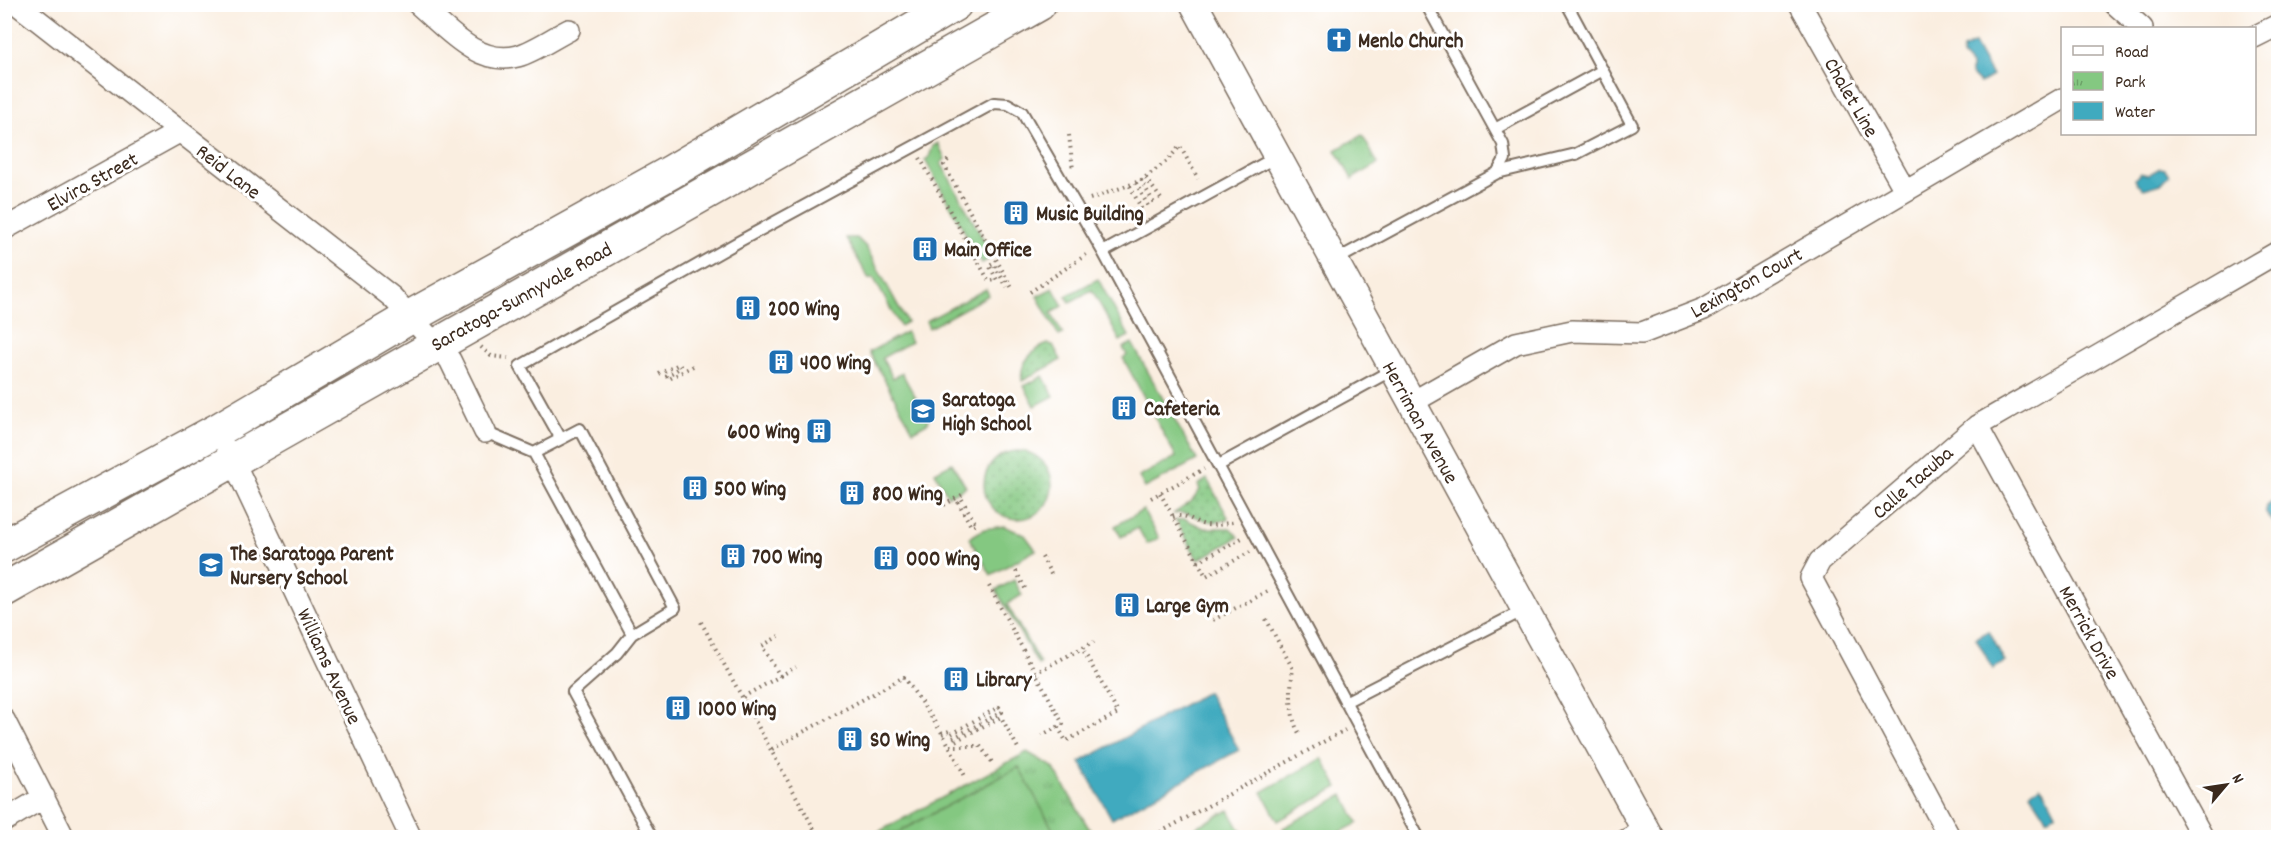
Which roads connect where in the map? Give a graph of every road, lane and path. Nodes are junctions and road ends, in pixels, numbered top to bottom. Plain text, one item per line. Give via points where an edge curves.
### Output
1 (418, 4) edge
2 (955, 4) edge
3 (1039, 4) edge
4 (1194, 4) edge
5 (1426, 4) edge
6 (1567, 4) edge
7 (1800, 4) edge
8 (2115, 4) edge
9 (18, 5) edge
10 (2278, 25) edge
11 (2141, 27) edge
12 (569, 30) dead end
13 (2256, 36) edge
14 (1603, 70) junction
15 (2061, 100) edge
16 (1496, 129) junction
17 (179, 132) junction
18 (1069, 135) dead end
19 (914, 147) junction
20 (1277, 157) junction
21 (948, 160) dead end
22 (1497, 173) junction
23 (1074, 174) dead end
24 (1144, 179) junction
25 (1198, 179) dead end
26 (1135, 183) junction
27 (1130, 186) junction
28 (1905, 190) junction
29 (1161, 199) dead end
30 (1154, 203) dead end
31 (1148, 206) dead end
32 (1095, 208) dead end
33 (1142, 210) dead end
34 (4, 229) edge
35 (2278, 251) edge
36 (1103, 252) junction
37 (1086, 255) dead end
38 (1334, 261) junction
39 (1030, 292) dead end
40 (410, 317) junction
41 (434, 344) junction
42 (693, 366) dead end
43 (1392, 370) junction
44 (660, 374) dead end
45 (1410, 403) junction
46 (1977, 426) junction
47 (218, 430) junction
48 (485, 432) joint
49 (561, 439) junction
50 (534, 453) junction
51 (233, 462) junction
52 (1219, 465) junction
53 (1204, 468) dead end
54 (965, 493) dead end
55 (1160, 493) junction
56 (1151, 498) dead end
57 (944, 505) dead end
58 (1173, 517) junction
59 (1233, 522) dead end
60 (1242, 538) dead end
61 (4, 546) edge
62 (1250, 552) dead end
63 (1042, 557) dead end
64 (1198, 562) junction
65 (1016, 571) dead end
66 (1053, 578) dead end
67 (989, 586) dead end
68 (4, 590) edge
69 (1270, 590) dead end
70 (1027, 592) dead end
71 (1524, 610) junction
72 (1266, 619) dead end
73 (1213, 620) dead end
74 (701, 622) dead end
75 (632, 634) junction
76 (779, 636) dead end
77 (1094, 642) dead end
78 (1082, 648) junction
79 (796, 667) dead end
80 (1035, 673) junction
81 (780, 676) junction
82 (743, 697) junction
83 (1345, 702) junction
84 (4, 720) edge
85 (1058, 727) junction
86 (1346, 730) dead end
87 (1299, 733) dead end
88 (942, 734) junction
89 (1042, 735) dead end
90 (949, 746) junction
91 (1018, 748) dead end
92 (772, 749) junction
93 (992, 762) dead end
94 (965, 776) dead end
95 (44, 797) junction
96 (4, 821) edge
97 (1637, 833) edge
98 (64, 837) edge
99 (411, 837) edge
100 (652, 837) edge
101 (819, 837) edge
102 (1150, 837) edge
103 (1419, 837) edge
104 (1950, 837) edge
105 (2203, 837) edge

1 - 12 street via 488,58 518,56
2 - 40 main road, Saratoga-Sunnyvale Road via 671,172
3 - 41 main road, Saratoga-Sunnyvale Road
4 - 20 street, Herriman Avenue
5 - 16 lane
6 - 14 lane
7 - 28 street, Chalet Line
8 - 11 street
9 - 17 street, Reid Lane
10 - 13 street
14 - 16 lane
14 - 22 lane via 1632,125 1576,154
15 - 28 street, Lexington Court
16 - 22 lane via 1505,159
17 - 34 street, Elvira Street
17 - 40 street, Reid Lane via 392,297
18 - 23 path
19 - 21 path via 989,281 997,280 989,266 993,263 1010,287 945,165
19 - 36 lane via 994,103 1008,104 1022,112
19 - 49 lane via 520,366
20 - 36 lane
20 - 38 street, Herriman Avenue
22 - 38 lane
24 - 25 path via 1180,146
24 - 26 path
24 - 29 path
24 - 30 path
26 - 27 path
26 - 31 path
27 - 32 path via 1090,198
27 - 33 path
28 - 45 street, Lexington Court via 1704,309 1642,333 1572,331 1516,343
35 - 46 street, Calle Tacuba
36 - 52 lane
37 - 39 path
38 - 43 street, Herriman Avenue
40 - 41 street, Reid Lane
40 - 47 main road, Saratoga-Sunnyvale Road
41 - 48 street, Reid Lane via 454,366
41 - 51 main road, Saratoga-Sunnyvale Road
42 - 44 path via 669,379 667,375 681,367 679,364
43 - 45 street, Herriman Avenue
43 - 52 lane
45 - 71 street, Herriman Avenue
46 - 104 street, Calle Tacuba via 1820,561 1811,578
46 - 105 street, Merrick Drive
47 - 51 street, Williams Avenue
47 - 61 main road, Saratoga-Sunnyvale Road
48 - 50 lane
49 - 50 lane
49 - 75 lane via 580,429 675,608
50 - 75 lane
51 - 68 main road, Saratoga-Sunnyvale Road
51 - 99 street, Williams Avenue
52 - 83 lane
53 - 55 path
54 - 57 path via 960,496 976,524 971,526 956,498
55 - 56 path
55 - 58 path
58 - 59 path via 1189,517 1204,524
58 - 64 path
60 - 64 path
62 - 64 path via 1206,576
63 - 66 path
65 - 70 path
67 - 80 path
69 - 73 path
71 - 83 lane
71 - 97 street, Herriman Avenue
72 - 87 path via 1293,669 1290,676 1294,724
74 - 82 path
75 - 100 lane via 617,653 573,692
76 - 81 path via 762,646
77 - 78 path
78 - 80 path
78 - 85 path via 1118,713 1066,741
79 - 81 path
80 - 85 path via 1063,724
81 - 82 path
82 - 92 path
83 - 103 lane
84 - 95 street
85 - 89 path
86 - 102 path
88 - 90 path
88 - 91 path via 948,730 951,734 999,707 1002,712 953,738 956,741 1000,717
88 - 92 path via 904,677
90 - 93 path via 980,746
90 - 94 path
92 - 101 path
95 - 96 street
95 - 98 street

